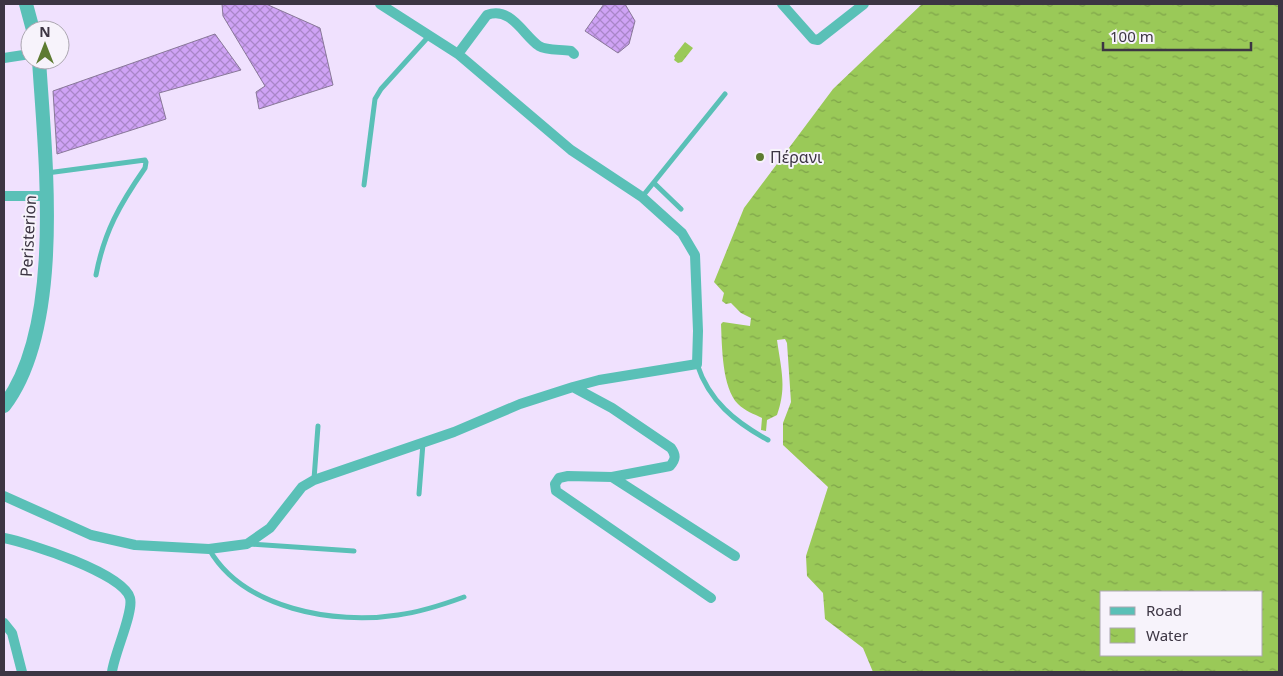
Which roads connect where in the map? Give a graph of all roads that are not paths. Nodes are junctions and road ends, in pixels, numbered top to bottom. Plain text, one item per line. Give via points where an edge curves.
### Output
1 (26, 4) edge
2 (380, 4) edge
3 (782, 4) edge
4 (864, 4) edge
5 (30, 20) edge
6 (429, 36) junction
7 (458, 54) junction
8 (574, 54) dead end
9 (20, 56) edge
10 (4, 58) edge
11 (40, 70) edge
12 (725, 94) dead end
13 (46, 173) junction
14 (654, 183) junction
15 (364, 185) dead end
16 (4, 196) edge
17 (48, 196) junction
18 (642, 197) junction
19 (681, 209) dead end
20 (96, 275) dead end
21 (697, 364) junction
22 (573, 387) junction
23 (4, 406) edge
24 (318, 426) dead end
25 (768, 440) dead end
26 (423, 443) junction
27 (612, 477) junction
28 (314, 480) junction
29 (419, 494) dead end
30 (4, 496) edge
31 (4, 538) edge
32 (247, 544) junction
33 (209, 549) junction
34 (354, 551) dead end
35 (735, 556) dead end
36 (464, 597) dead end
37 (711, 598) dead end
38 (4, 623) edge
39 (22, 672) edge
40 (112, 672) edge

1 - 5 street
2 - 6 street
3 - 4 street via 813,39 818,40
6 - 7 street
6 - 15 lane via 375,99
7 - 8 street via 487,15 495,12 519,24 538,45
7 - 18 street via 571,150
9 - 10 street
11 - 13 street, Peristerion
12 - 14 lane
13 - 17 street, Peristerion
13 - 20 lane via 146,162 105,236
14 - 18 lane
14 - 19 lane
16 - 17 street
17 - 23 street, Peristerion via 45,275 40,308 28,362
18 - 21 street via 682,232 695,255
21 - 22 street
21 - 25 lane via 713,398 729,414
22 - 26 street via 520,404
22 - 27 street via 612,408 675,454 670,466
24 - 28 lane
26 - 28 street
26 - 29 lane
27 - 35 street
27 - 37 street via 559,478 555,484 556,491
28 - 32 street via 302,487 270,528
30 - 33 street via 91,535 135,545
31 - 40 street via 63,556 115,580 124,588 130,599
32 - 33 street
32 - 34 lane
33 - 36 lane via 231,578 286,608 339,616 396,616 435,608
38 - 39 street via 12,633

